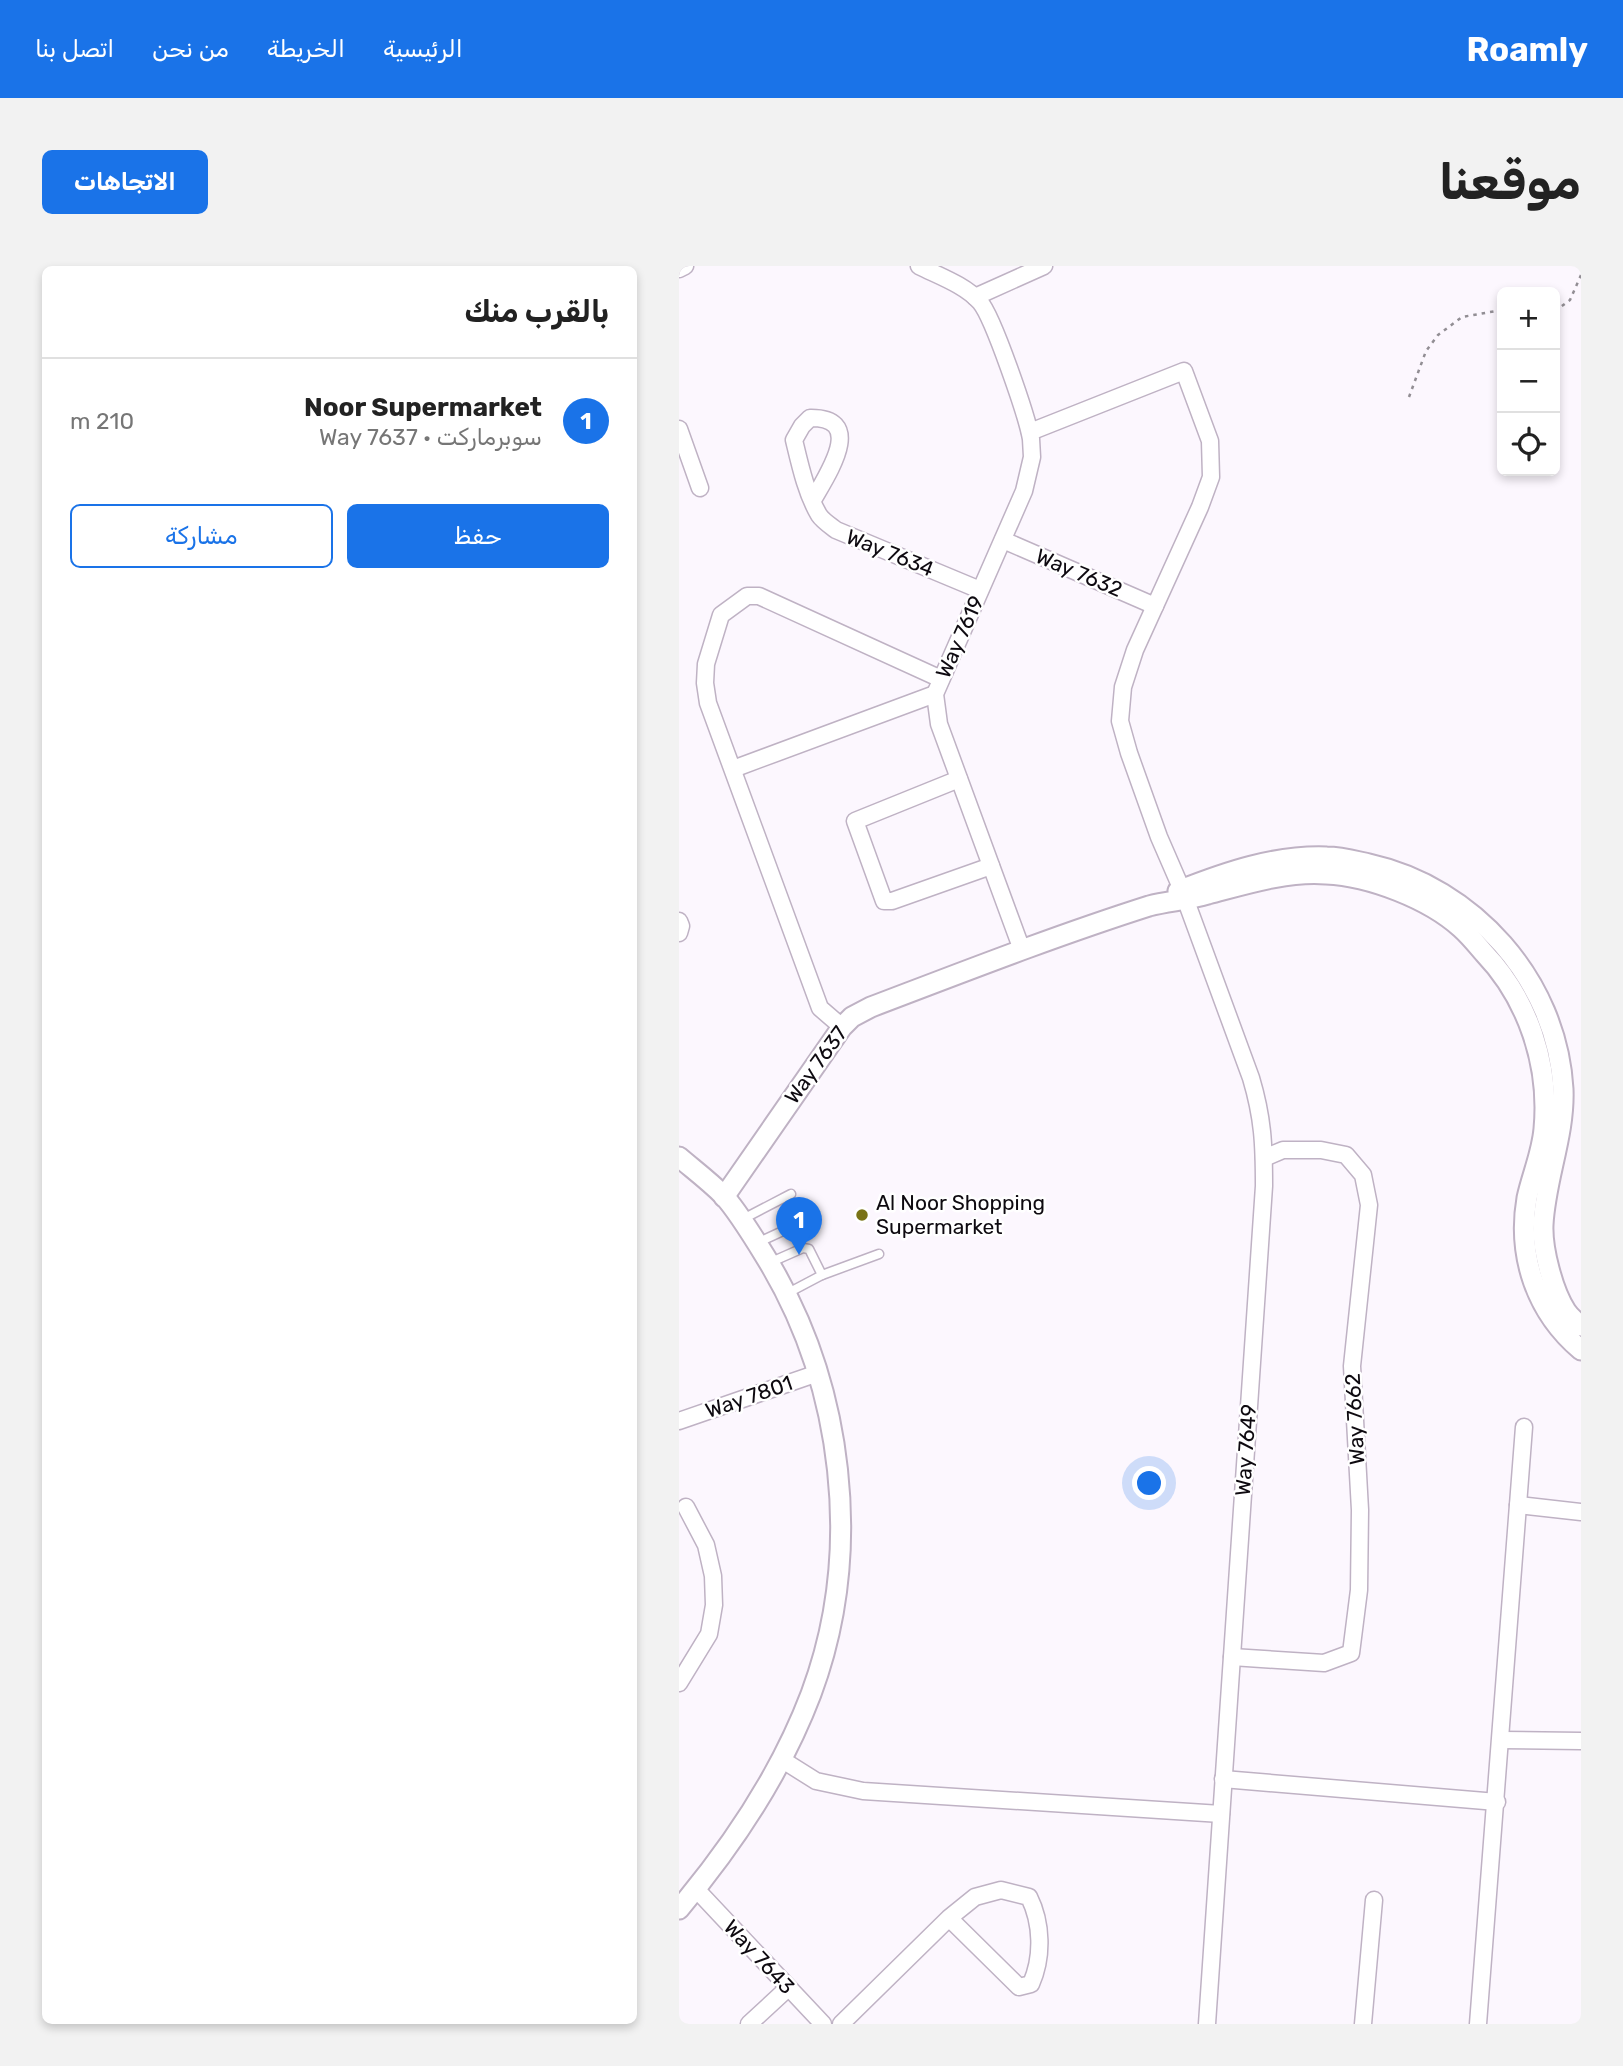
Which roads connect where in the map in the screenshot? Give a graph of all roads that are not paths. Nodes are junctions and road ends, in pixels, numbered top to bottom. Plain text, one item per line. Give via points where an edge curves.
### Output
1 (685, 266) edge
2 (919, 266) edge
3 (1044, 266) edge
4 (679, 269) edge
5 (975, 297) junction
6 (679, 429) edge
7 (1030, 432) junction
8 (700, 488) dead end
9 (813, 500) junction
10 (1003, 540) junction
11 (980, 590) junction
12 (1155, 606) junction
13 (938, 687) junction
14 (733, 769) junction
15 (959, 779) junction
16 (991, 866) junction
17 (1184, 895) junction
18 (679, 921) edge
19 (679, 933) edge
20 (1022, 950) junction
21 (842, 1027) junction
22 (679, 1157) edge
23 (1264, 1158) junction
24 (791, 1194) dead end
25 (724, 1197) junction
26 (811, 1218) dead end
27 (740, 1220) junction
28 (757, 1242) junction
29 (879, 1254) dead end
30 (769, 1263) junction
31 (822, 1275) junction
32 (786, 1294) junction
33 (1581, 1326) edge
34 (1581, 1350) edge
35 (818, 1373) junction
36 (679, 1421) edge
37 (1524, 1427) dead end
38 (1518, 1504) junction
39 (686, 1507) dead end
40 (1581, 1513) edge
41 (1232, 1657) junction
42 (679, 1683) edge
43 (1501, 1740) junction
44 (1581, 1741) edge
45 (781, 1759) junction
46 (1223, 1779) junction
47 (1497, 1802) junction
48 (1221, 1814) junction
49 (696, 1889) junction
50 (1374, 1900) dead end
51 (679, 1909) edge
52 (949, 1918) junction
53 (788, 1988) junction
54 (749, 2024) edge
55 (823, 2024) edge
56 (841, 2024) edge
57 (1207, 2024) edge
58 (1363, 2024) edge
59 (1478, 2024) edge

1 - 4 street
2 - 5 street, Way 7619
3 - 5 street
5 - 7 street, Way 7619 via 991,320
6 - 8 street
7 - 10 street, Way 7619 via 1032,457 1024,491
7 - 12 street, Way 7649 via 1184,371 1210,441 1211,477
9 - 9 street, Way 7634 via 794,440 810,418 823,418 839,432 840,450
9 - 11 street, Way 7634 via 820,517 836,530
10 - 11 street, Way 7619
10 - 12 street, Way 7632
11 - 13 street, Way 7619
12 - 17 street, Way 7649 via 1123,687 1120,721
13 - 14 street
13 - 14 street via 759,596 747,596 721,615 706,664 708,703
13 - 15 street, Way 7619 via 939,724
14 - 21 street via 820,1008
15 - 16 street, Way 7619
15 - 16 street via 855,821 879,890 884,901 892,901
16 - 20 street, Way 7619
17 - 20 street via 1166,896 1153,905
17 - 23 street, Way 7649 via 1257,1099
17 - 33 street via 1259,863 1330,857 1414,878 1458,903 1495,935 1525,973 1554,1040 1563,1089 1543,1226 1554,1285 1566,1312
17 - 34 street via 1304,874 1358,879 1403,893 1438,913 1461,928 1490,959 1529,1021 1544,1087 1544,1129 1525,1219 1529,1273 1556,1325
18 - 19 street
20 - 21 street, Way 7637 via 871,1007
21 - 25 street, Way 7637
22 - 25 street
23 - 41 street, Way 7649
23 - 41 street, Way 7662 via 1283,1150 1321,1150 1346,1155 1363,1175 1369,1205 1352,1366 1359,1590 1351,1653 1324,1663
24 - 27 lane
25 - 27 street
26 - 28 lane
27 - 28 street
28 - 30 street
29 - 31 lane
30 - 31 lane via 809,1249
30 - 32 street
31 - 32 lane
32 - 35 street
35 - 36 street, Way 7801
35 - 45 street via 837,1475 839,1566 825,1650
37 - 38 street
38 - 40 street
38 - 43 street
39 - 42 street via 706,1545 714,1605 709,1634
41 - 46 street, Way 7649
43 - 44 street
43 - 47 street
45 - 48 street via 816,1781 863,1791
45 - 49 street via 735,1837
46 - 47 street
46 - 48 street, Way 7649
47 - 59 street
48 - 57 street, Way 7649
49 - 51 street
49 - 53 street, Way 7643
50 - 58 street
52 - 52 street via 975,1897 1001,1890 1029,1897 1037,1913 1039,1935 1039,1967 1031,1984 1019,1987
52 - 56 street
53 - 54 street
53 - 55 street, Way 7643

